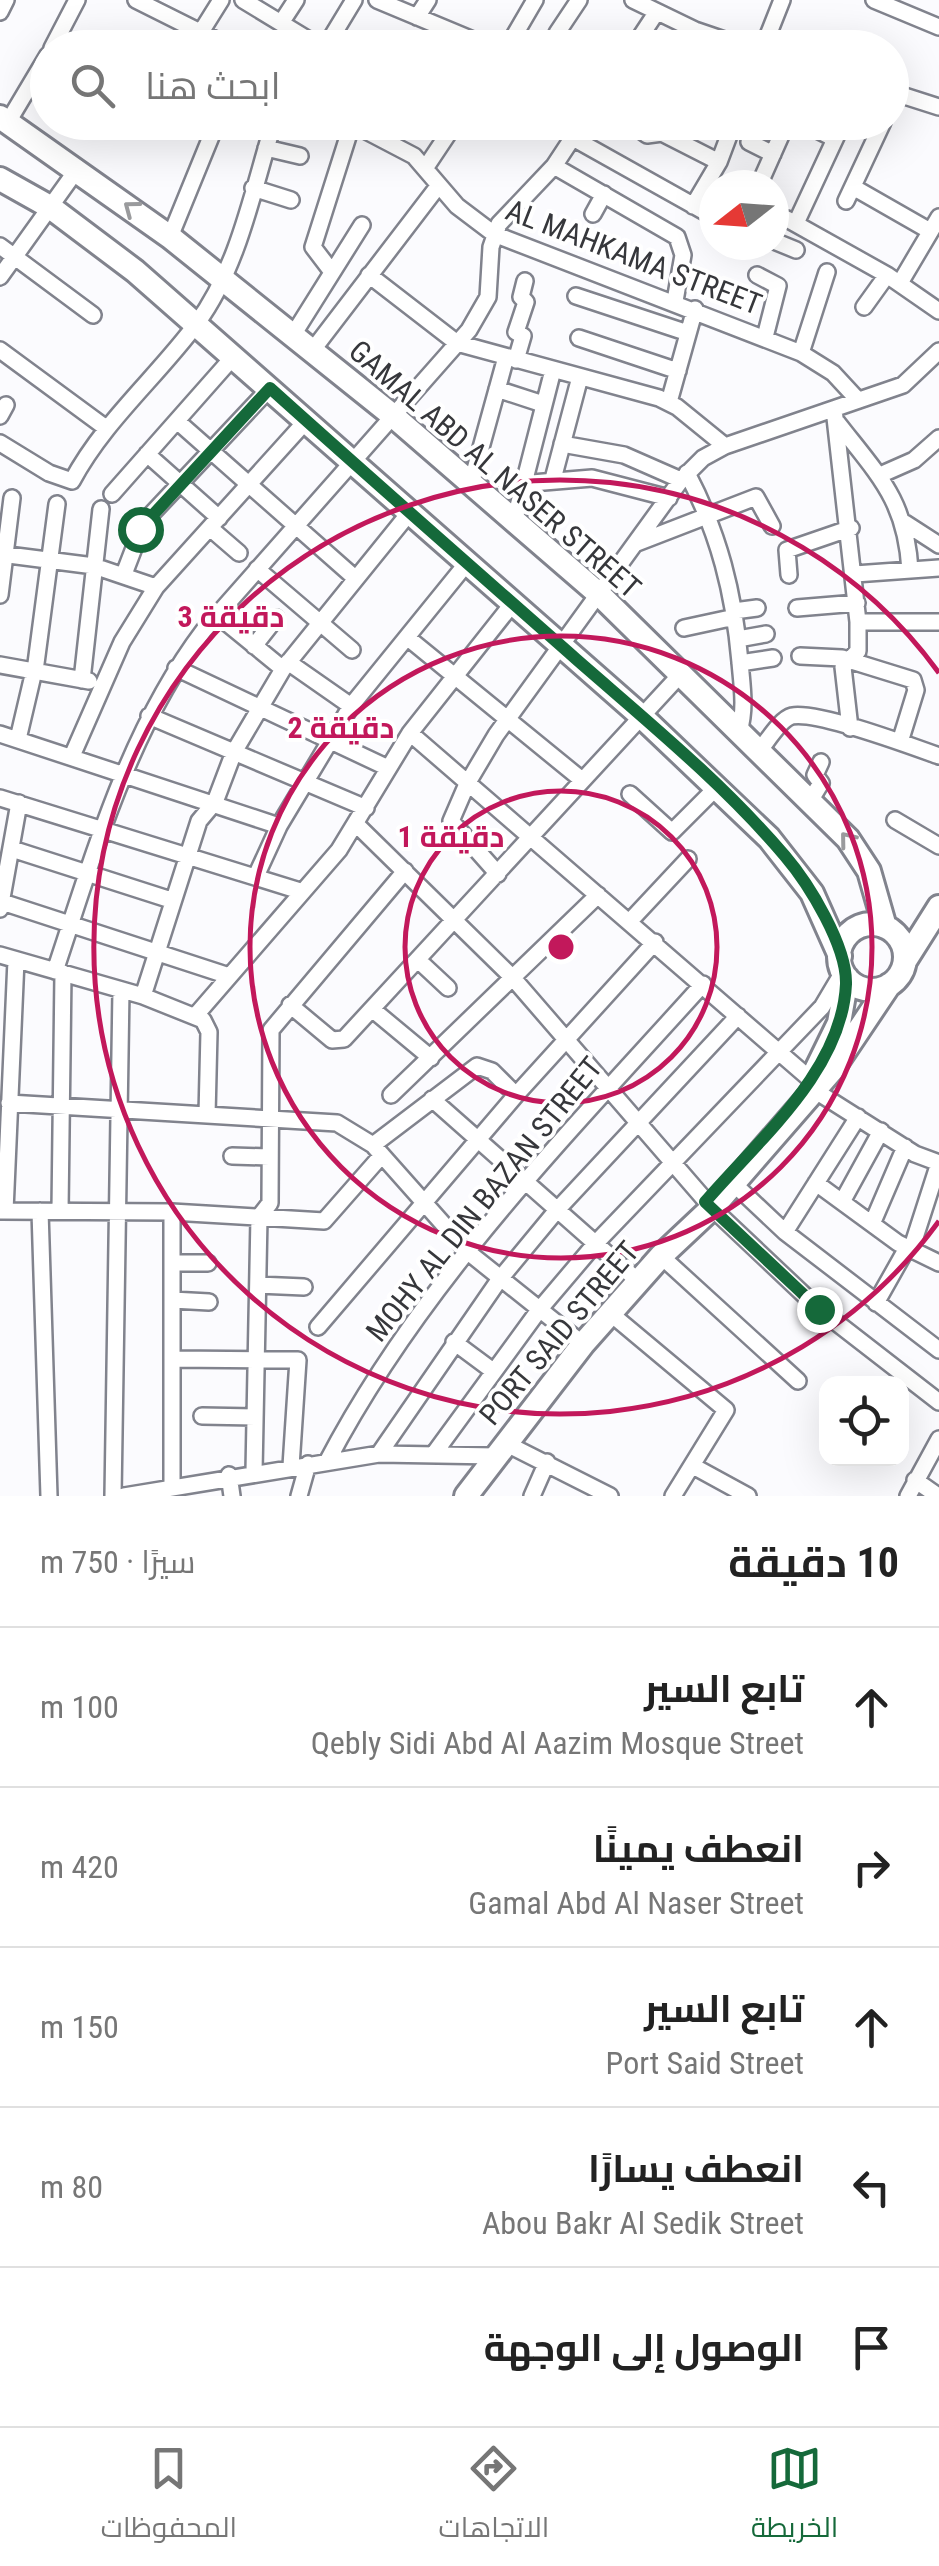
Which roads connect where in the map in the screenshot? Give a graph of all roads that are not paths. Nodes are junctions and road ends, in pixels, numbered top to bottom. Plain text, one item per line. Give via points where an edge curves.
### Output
1 (6, 0) edge
2 (77, 0) edge
3 (136, 0) edge
4 (222, 0) edge
5 (243, 0) edge
6 (296, 0) edge
7 (354, 0) edge
8 (377, 0) edge
9 (428, 0) edge
10 (535, 0) edge
11 (579, 0) edge
12 (633, 0) edge
13 (782, 0) edge
14 (874, 0) edge
15 (158, 5) edge
16 (0, 12) edge
17 (656, 12) junction
18 (707, 13) dead end
19 (417, 17) junction
20 (281, 23) junction
21 (939, 27) edge
22 (61, 30) edge
23 (198, 30) edge
24 (202, 30) edge
25 (293, 30) edge
26 (335, 30) edge
27 (448, 30) edge
28 (518, 30) edge
29 (560, 30) edge
30 (644, 30) edge
31 (688, 30) edge
32 (704, 30) edge
33 (770, 30) edge
34 (30, 82) edge
35 (909, 99) edge
36 (939, 106) edge
37 (4, 120) edge
38 (30, 137) edge
39 (35, 140) edge
40 (210, 140) edge
41 (268, 140) edge
42 (346, 140) edge
43 (391, 140) edge
44 (444, 140) edge
45 (572, 140) edge
46 (577, 140) edge
47 (676, 140) edge
48 (727, 140) edge
49 (780, 140) edge
50 (834, 140) edge
51 (874, 140) edge
52 (749, 142) dead end
53 (266, 148) junction
54 (774, 154) junction
55 (300, 156) dead end
56 (718, 162) junction
57 (426, 166) junction
58 (554, 166) junction
59 (78, 168) junction
60 (766, 170) edge
61 (0, 179) edge
62 (439, 185) junction
63 (253, 188) junction
64 (604, 194) junction
65 (290, 200) dead end
66 (693, 206) junction
67 (50, 207) junction
68 (699, 209) edge
69 (593, 214) dead end
70 (935, 224) edge
71 (362, 225) dead end
72 (494, 234) junction
73 (170, 237) junction
74 (0, 246) edge
75 (789, 247) edge
76 (796, 250) dead end
77 (14, 256) junction
78 (332, 272) junction
79 (826, 272) dead end
80 (369, 275) junction
81 (757, 275) dead end
82 (0, 276) edge
83 (894, 279) junction
84 (224, 280) junction
85 (526, 281) dead end
86 (576, 296) dead end
87 (675, 301) junction
88 (864, 307) dead end
89 (695, 309) junction
90 (939, 311) edge
91 (93, 315) dead end
92 (196, 323) junction
93 (688, 333) junction
94 (292, 335) junction
95 (579, 338) dead end
96 (764, 338) junction
97 (457, 343) junction
98 (0, 350) edge
99 (312, 351) junction
100 (939, 352) edge
101 (800, 353) junction
102 (234, 356) junction
103 (511, 359) junction
104 (553, 370) junction
105 (678, 371) junction
106 (580, 378) junction
107 (270, 388) junction
108 (497, 389) junction
109 (858, 400) junction
110 (669, 402) junction
111 (543, 404) junction
112 (392, 415) junction
113 (835, 416) junction
114 (177, 421) junction
115 (306, 421) junction
116 (106, 428) junction
117 (939, 438) edge
118 (0, 443) edge
119 (562, 444) junction
120 (725, 446) junction
121 (210, 450) junction
122 (147, 454) junction
123 (352, 461) junction
124 (880, 475) junction
125 (684, 476) junction
126 (553, 479) junction
127 (179, 482) junction
128 (249, 484) junction
129 (471, 484) junction
130 (520, 484) junction
131 (112, 494) dead end
132 (12, 498) dead end
133 (669, 498) junction
134 (58, 504) dead end
135 (101, 509) dead end
136 (410, 512) junction
137 (709, 515) junction
138 (514, 522) junction
139 (214, 523) junction
140 (905, 523) junction
141 (296, 526) junction
142 (772, 526) dead end
143 (851, 528) junction
144 (637, 543) junction
145 (939, 544) edge
146 (239, 553) dead end
147 (3, 554) edge
148 (52, 560) junction
149 (467, 563) junction
150 (94, 566) junction
151 (939, 568) edge
152 (257, 569) junction
153 (910, 570) junction
154 (124, 574) junction
155 (789, 574) dead end
156 (854, 574) junction
157 (356, 578) junction
158 (156, 587) junction
159 (0, 595) edge
160 (600, 595) junction
161 (857, 602) junction
162 (513, 603) junction
163 (756, 608) dead end
164 (797, 608) dead end
165 (735, 614) junction
166 (217, 615) junction
167 (276, 618) dead end
168 (858, 622) junction
169 (939, 622) edge
170 (319, 624) junction
171 (684, 628) dead end
172 (766, 634) dead end
173 (408, 638) junction
174 (738, 639) junction
175 (254, 646) junction
176 (561, 646) junction
177 (352, 650) dead end
178 (800, 656) dead end
179 (773, 658) dead end
180 (849, 660) junction
181 (740, 662) junction
182 (0, 664) edge
183 (286, 665) junction
184 (176, 668) junction
185 (34, 671) junction
186 (455, 676) junction
187 (679, 676) junction
188 (82, 680) junction
189 (103, 684) junction
190 (258, 706) junction
191 (352, 706) junction
192 (640, 715) junction
193 (149, 716) junction
194 (507, 718) junction
195 (850, 728) junction
196 (739, 732) junction
197 (410, 733) junction
198 (0, 734) edge
199 (18, 739) junction
200 (329, 740) junction
201 (900, 742) junction
202 (759, 751) junction
203 (234, 752) junction
204 (72, 756) junction
205 (939, 756) edge
206 (821, 762) dead end
207 (386, 767) junction
208 (124, 772) junction
209 (582, 780) junction
210 (305, 782) junction
211 (466, 784) junction
212 (716, 788) junction
213 (630, 794) dead end
214 (0, 798) edge
215 (810, 800) junction
216 (215, 802) junction
217 (19, 803) junction
218 (366, 808) junction
219 (895, 820) dead end
220 (280, 826) junction
221 (358, 826) junction
222 (105, 829) junction
223 (530, 838) junction
224 (939, 846) edge
225 (12, 850) junction
226 (188, 853) junction
227 (688, 859) dead end
228 (405, 871) junction
229 (88, 874) junction
230 (498, 874) junction
231 (256, 876) junction
232 (300, 891) junction
233 (598, 895) junction
234 (171, 900) junction
235 (1, 906) edge
236 (937, 918) edge
237 (456, 919) junction
238 (630, 922) junction
239 (70, 925) junction
240 (885, 927) junction
241 (655, 942) junction
242 (155, 952) junction
243 (8, 958) edge
244 (418, 960) junction
245 (905, 961) junction
246 (843, 968) junction
247 (59, 972) junction
248 (229, 976) junction
249 (512, 978) junction
250 (702, 984) junction
251 (889, 986) junction
252 (448, 988) dead end
253 (121, 990) junction
254 (143, 996) junction
255 (290, 1005) junction
256 (372, 1009) junction
257 (196, 1015) junction
258 (738, 1016) junction
259 (566, 1038) junction
260 (780, 1052) junction
261 (431, 1058) junction
262 (812, 1084) junction
263 (609, 1088) junction
264 (391, 1095) dead end
265 (516, 1095) junction
266 (432, 1099) junction
267 (9, 1103) junction
268 (61, 1107) junction
269 (120, 1111) junction
270 (207, 1115) junction
271 (858, 1117) junction
272 (268, 1118) junction
273 (636, 1124) junction
274 (881, 1131) junction
275 (478, 1140) junction
276 (905, 1147) junction
277 (377, 1150) junction
278 (232, 1156) dead end
279 (269, 1157) junction
280 (939, 1163) edge
281 (671, 1166) junction
282 (526, 1183) junction
283 (733, 1183) junction
284 (816, 1183) junction
285 (423, 1201) junction
286 (842, 1202) junction
287 (707, 1207) junction
288 (557, 1210) junction
289 (2, 1211) edge
290 (40, 1211) junction
291 (60, 1211) junction
292 (118, 1212) junction
293 (172, 1212) junction
294 (259, 1217) junction
295 (872, 1224) junction
296 (785, 1232) junction
297 (595, 1244) junction
298 (909, 1249) junction
299 (468, 1252) junction
300 (661, 1256) junction
301 (172, 1263) junction
302 (208, 1263) dead end
303 (939, 1264) edge
304 (500, 1280) junction
305 (638, 1281) junction
306 (258, 1285) junction
307 (304, 1287) dead end
308 (172, 1300) junction
309 (209, 1302) dead end
310 (876, 1303) junction
311 (539, 1310) junction
312 (610, 1313) junction
313 (318, 1327) dead end
314 (454, 1342) junction
315 (582, 1344) junction
316 (939, 1350) edge
317 (172, 1359) junction
318 (256, 1360) junction
319 (493, 1372) junction
320 (798, 1382) dead end
321 (939, 1402) edge
322 (202, 1416) dead end
323 (254, 1417) junction
324 (939, 1439) edge
325 (501, 1449) junction
326 (436, 1451) junction
327 (379, 1454) junction
328 (327, 1462) junction
329 (547, 1462) junction
330 (299, 1465) junction
331 (693, 1466) junction
332 (254, 1472) junction
333 (229, 1475) junction
334 (172, 1486) junction
335 (912, 1488) edge
336 (49, 1496) edge
337 (113, 1496) edge
338 (124, 1496) edge
339 (232, 1496) edge
340 (299, 1496) edge
341 (466, 1496) edge
342 (532, 1496) edge
343 (610, 1496) edge
344 (673, 1496) edge
345 (748, 1496) edge
346 (938, 1496) edge

1 - 16 street
2 - 22 street
3 - 15 street
4 - 24 street
5 - 20 street
6 - 20 street
7 - 26 street
8 - 19 street
9 - 19 street
10 - 28 street
11 - 29 street
12 - 17 street
13 - 33 street
14 - 21 street
15 - 23 street
17 - 30 street
17 - 31 street
18 - 32 street
19 - 27 street
20 - 25 street
34 - 37 street
35 - 36 street
37 - 38 street, GAMAL ABD AL NASER STREET
39 - 59 street, GAMAL ABD AL NASER STREET
40 - 73 street
41 - 53 street
42 - 78 street via 313,247
43 - 57 street, AL MAHKAMA STREET
44 - 57 street
45 - 58 street
46 - 66 street
47 - 56 street
48 - 56 street
49 - 54 street
50 - 83 street via 792,221
51 - 70 street via 849,194
52 - 54 street
53 - 55 street
53 - 63 street
54 - 60 street
56 - 66 street
57 - 62 street, AL MAHKAMA STREET
58 - 64 street
58 - 72 street
59 - 67 street
73 -> 59 street, GAMAL ABD AL NASER STREET
61 - 67 street
62 - 72 street, AL MAHKAMA STREET
62 - 80 street
63 - 65 street
63 - 84 street
64 - 69 street
64 - 87 street via 677,236 683,255
66 - 68 street
67 - 77 street
67 - 92 street
70 - 83 street
71 - 78 street
72 - 87 street, AL MAHKAMA STREET
72 - 97 street via 488,297
73 - 84 street, GAMAL ABD AL NASER STREET
74 - 77 street
75 - 76 street
77 - 82 street
77 - 91 street
78 - 94 street
79 - 101 street
80 - 97 street
80 - 99 street
81 - 96 street via 778,286
83 - 88 street
83 - 90 street
84 - 92 street
84 - 94 street, GAMAL ABD AL NASER STREET
85 - 103 street via 516,332 523,336
86 - 93 street
87 - 89 street, AL MAHKAMA STREET
89 - 93 street
89 - 96 street, AL MAHKAMA STREET
92 - 102 street
92 - 116 street
93 - 105 street
94 - 99 street, GAMAL ABD AL NASER STREET
95 - 105 street
96 - 101 street, AL MAHKAMA STREET
97 - 103 street
97 - 112 street
98 - 116 street
99 - 112 street, GAMAL ABD AL NASER STREET
100 - 109 street via 914,378
101 - 109 street, AL MAHKAMA STREET
102 - 107 street
102 - 114 street
103 - 104 street
103 - 108 street
104 - 106 street
104 - 111 street
105 - 110 street
106 - 110 street
106 - 119 street
107 - 115 street
107 - 121 street
108 - 111 street
108 - 129 street
109 - 113 street
110 - 120 street
111 - 130 street
112 - 123 street
112 - 129 street, GAMAL ABD AL NASER STREET
113 - 120 street
113 - 124 street
113 - 143 street
114 - 121 street
114 - 122 street
115 - 123 street
115 - 128 street
116 - 118 street via 72,480
117 - 124 street via 914,460
119 - 125 street
119 - 126 street
120 - 125 street
121 - 127 street
121 - 128 street
122 - 127 street
122 - 131 street
123 - 136 street
123 - 141 street
124 - 140 street
125 - 133 street
125 - 137 street
126 - 130 street
126 - 133 street via 612,481
127 - 139 street
127 - 154 street via 140,529
128 - 139 street
128 - 141 street
129 - 138 street, GAMAL ABD AL NASER STREET
130 - 138 street
132 - 147 street
133 - 144 street
134 - 148 street
135 - 150 street
136 - 149 street
136 - 157 street
137 - 142 street via 758,497
137 - 144 street
137 - 165 street
138 - 160 street, GAMAL ABD AL NASER STREET
139 - 146 street
139 - 158 street
140 - 145 street
140 - 153 street
141 - 152 street
141 - 157 street
143 - 155 street via 787,550
143 - 156 street
144 - 160 street
147 - 148 street
147 - 159 street
148 - 150 street
148 - 185 street
149 - 162 street
149 - 173 street
150 - 154 street
150 - 188 street
151 - 153 street
152 - 166 street
152 - 170 street
153 - 156 street
154 - 158 street
156 - 161 street
157 - 170 street
158 - 189 street
160 - 176 street
160 - 187 street, GAMAL ABD AL NASER STREET
161 - 164 street
161 - 168 street
162 - 176 street
162 - 186 street
163 - 165 street
165 - 171 street
165 - 174 street
166 - 175 street
166 - 184 street
167 - 175 street
168 - 169 street
168 - 180 street via 858,651
170 - 177 street
170 - 183 street
172 - 174 street
173 - 186 street
173 - 191 street
174 - 181 street
175 - 183 street
176 - 192 street
176 - 194 street
178 - 180 street
179 - 181 street
180 - 195 street via 843,667
180 - 201 street via 915,683
181 - 196 street
182 - 185 street
183 - 190 street
183 - 191 street
184 - 190 street
184 - 193 street
185 - 188 street
185 - 199 street
186 - 194 street
186 - 197 street
187 - 192 street
187 - 196 street, GAMAL ABD AL NASER STREET
188 - 189 street
189 - 204 street
190 - 200 street
190 - 203 street
191 - 200 street
192 - 209 street
192 - 212 street
193 - 203 street
193 - 208 street
194 - 209 street
194 - 211 street
195 - 201 street
195 - 202 street via 791,716
196 - 202 street, GAMAL ABD AL NASER STREET
197 - 207 street
197 - 211 street
198 - 199 street
199 - 204 street
200 - 207 street
200 - 210 street
201 - 205 street
202 - 215 street, GAMAL ABD AL NASER STREET
203 - 210 street
203 - 216 street
204 - 208 street
206 - 215 street via 815,774 821,783
207 - 218 street
208 - 216 street
208 - 222 street
209 - 223 street
210 - 218 street
210 - 220 street
211 - 223 street
211 - 230 street via 452,817
212 - 213 street via 672,832
212 - 246 street via 799,874 823,913
214 - 217 street
240 -> 215 street, GAMAL ABD AL NASER STREET via 860,854
216 - 220 street
216 - 226 street via 202,815
217 - 222 street
217 - 225 street
218 - 221 street
219 - 224 street
220 - 231 street
221 - 228 street
221 - 232 street
222 - 226 street
222 - 229 street
223 - 230 street
223 - 233 street
225 - 229 street
225 - 235 street
226 - 231 street
226 - 234 street
227 - 238 street
228 - 237 street
228 - 255 street
229 - 234 street
229 - 239 street
230 - 237 street
231 - 232 street
232 - 248 street
233 - 238 street
233 - 249 street
234 - 242 street
235 - 239 street
236 - 245 street
237 - 244 street
237 - 249 street
238 - 241 street
239 - 242 street
239 - 247 street
240 - 245 street via 898,937
240 - 246 street via 855,930 844,941
241 - 250 street
241 - 259 street
242 - 248 street
242 - 254 street
243 - 247 street
243 - 267 street
244 - 252 street
244 - 256 street
245 - 251 street
246 - 251 street via 866,990
246 - 260 street via 830,996
246 - 262 street, PORT SAID STREET via 840,1023
247 - 253 street
247 - 268 street
248 - 257 street
249 - 259 street
249 - 261 street
250 - 258 street
250 - 263 street, MOHY AL DIN BAZAN STREET
251 - 262 street, PORT SAID STREET via 863,1030
253 - 254 street
253 - 269 street
254 - 257 street
255 - 256 street via 338,1042
255 - 272 street via 268,1042
256 - 261 street
257 - 270 street via 209,1032
258 - 260 street
258 - 273 street
259 - 263 street
259 - 265 street
260 - 262 street
260 - 281 street
261 - 264 street
262 - 271 street
262 - 283 street, PORT SAID STREET
262 - 287 street, PORT SAID STREET
263 - 273 street
263 - 282 street, MOHY AL DIN BAZAN STREET
265 - 266 street via 484,1066
265 - 275 street
266 - 275 street
266 - 277 street
267 - 268 street
267 - 289 street
268 - 269 street
268 - 291 street
269 - 270 street
269 - 292 street
270 - 272 street
271 - 274 street
271 - 284 street
272 - 277 street via 337,1123
272 - 279 street
273 - 281 street
273 - 288 street
274 - 276 street
274 - 286 street
275 - 282 street
275 - 285 street
276 - 280 street
276 - 295 street
277 - 285 street
277 - 294 street via 328,1220
278 - 279 street
279 - 294 street via 270,1203
280 - 298 street
281 - 287 street
281 - 297 street
282 - 288 street
282 - 299 street, MOHY AL DIN BAZAN STREET
283 - 287 street, PORT SAID STREET
283 - 296 street
284 - 286 street
284 - 296 street
285 - 299 street
285 - 313 street
286 - 295 street
287 - 300 street, PORT SAID STREET
287 - 321 street via 819,1309
288 - 297 street
288 - 304 street
289 - 290 street
290 - 291 street
290 - 336 street
291 - 292 street
292 - 293 street
292 - 337 street
293 - 294 street
293 - 301 street
294 - 306 street
295 - 298 street
296 - 310 street
297 - 305 street
297 - 311 street
298 - 303 street
298 - 310 street
299 - 304 street
299 - 328 street, MOHY AL DIN BAZAN STREET via 369,1384
300 - 305 street, PORT SAID STREET
300 - 320 street
301 - 302 street
301 - 308 street
304 - 311 street
304 - 314 street
305 - 312 street, PORT SAID STREET
306 - 307 street
306 - 318 street
308 - 309 street
308 - 317 street
310 - 316 street
311 - 315 street
311 - 319 street
312 - 315 street, PORT SAID STREET
312 - 331 street via 726,1410
314 - 319 street
314 - 327 street
315 - 325 street, PORT SAID STREET
317 - 318 street
317 - 334 street
318 - 323 street
318 - 330 street via 298,1360
319 - 326 street
322 - 323 street
323 - 332 street
324 - 335 street
325 - 326 street
325 - 329 street
325 - 341 street, PORT SAID STREET
326 - 327 street
327 - 328 street
328 - 330 street
329 - 342 street
329 - 343 street
330 - 332 street
330 - 340 street
331 - 344 street
331 - 345 street
332 - 333 street
333 - 334 street
333 - 339 street
334 - 338 street
335 - 346 street

